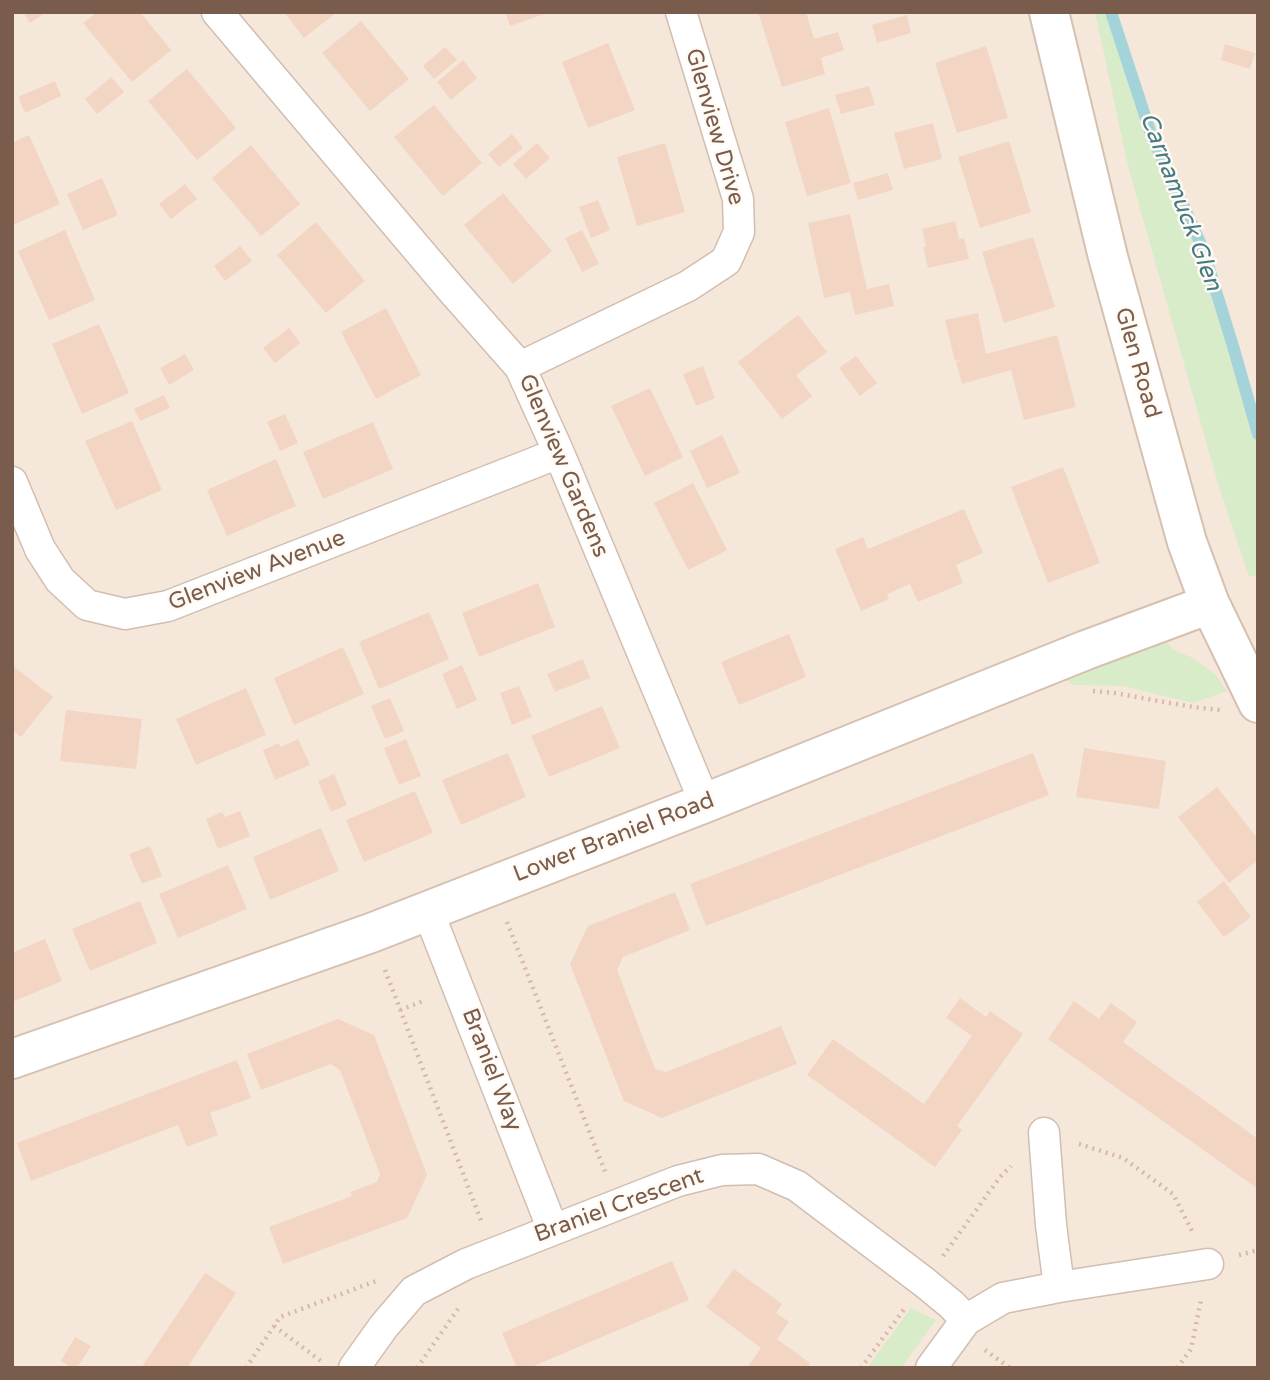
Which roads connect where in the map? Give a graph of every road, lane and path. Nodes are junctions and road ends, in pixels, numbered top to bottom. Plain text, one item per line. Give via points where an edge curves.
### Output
1 (217, 12) edge
2 (681, 12) edge
3 (1049, 12) edge
4 (520, 367) junction
5 (559, 453) junction
6 (12, 482) edge
7 (1210, 604) junction
8 (1090, 691) dead end
9 (1245, 707) edge
10 (705, 803) junction
11 (492, 886) junction
12 (428, 911) junction
13 (371, 933) junction
14 (12, 1059) edge
15 (1044, 1133) junction
16 (618, 1205) junction
17 (553, 1230) junction
18 (494, 1253) junction
19 (466, 1264) junction
20 (1208, 1264) junction
21 (924, 1282) junction
22 (1059, 1287) junction
23 (414, 1291) junction
24 (966, 1320) junction
25 (274, 1326) junction
26 (246, 1368) edge
27 (330, 1368) edge
28 (354, 1368) edge
29 (416, 1368) edge
30 (861, 1368) edge
31 (931, 1368) edge
32 (1177, 1368) edge

1 - 4 street, Glenview Gardens
2 - 4 street, Glenview Drive via 738,199 740,232 726,261 688,286
3 - 7 street, Glen Road via 1108,257 1172,491
4 - 5 street, Glenview Gardens
5 - 6 street, Glenview Avenue via 168,606 125,614 87,605 60,580 40,549
5 - 10 street, Glenview Gardens
7 - 9 street, Glen Road
7 - 10 street, Lower Braniel Road
8 - 9 path via 1193,707
10 - 11 street, Lower Braniel Road
11 - 12 street, Lower Braniel Road
11 - 16 path
12 - 13 street, Lower Braniel Road
12 - 17 street, Braniel Way
13 - 14 street, Lower Braniel Road
13 - 18 path
15 - 20 path via 1123,1158 1173,1194
15 - 21 path via 1000,1177
15 - 22 street
16 - 17 street, Braniel Crescent
16 - 21 street, Braniel Crescent via 689,1178 722,1170 758,1169 796,1186
17 - 18 street, Braniel Crescent
18 - 19 street, Braniel Crescent
19 - 23 street, Braniel Crescent
19 - 29 path via 461,1304
20 - 22 street
20 - 32 path via 1191,1349
21 - 24 street, Braniel Crescent
21 - 30 path
22 - 24 street via 1003,1298
23 - 25 path via 391,1276 280,1317
23 - 28 street, Braniel Crescent
24 - 31 street
25 - 26 path
25 - 27 path

